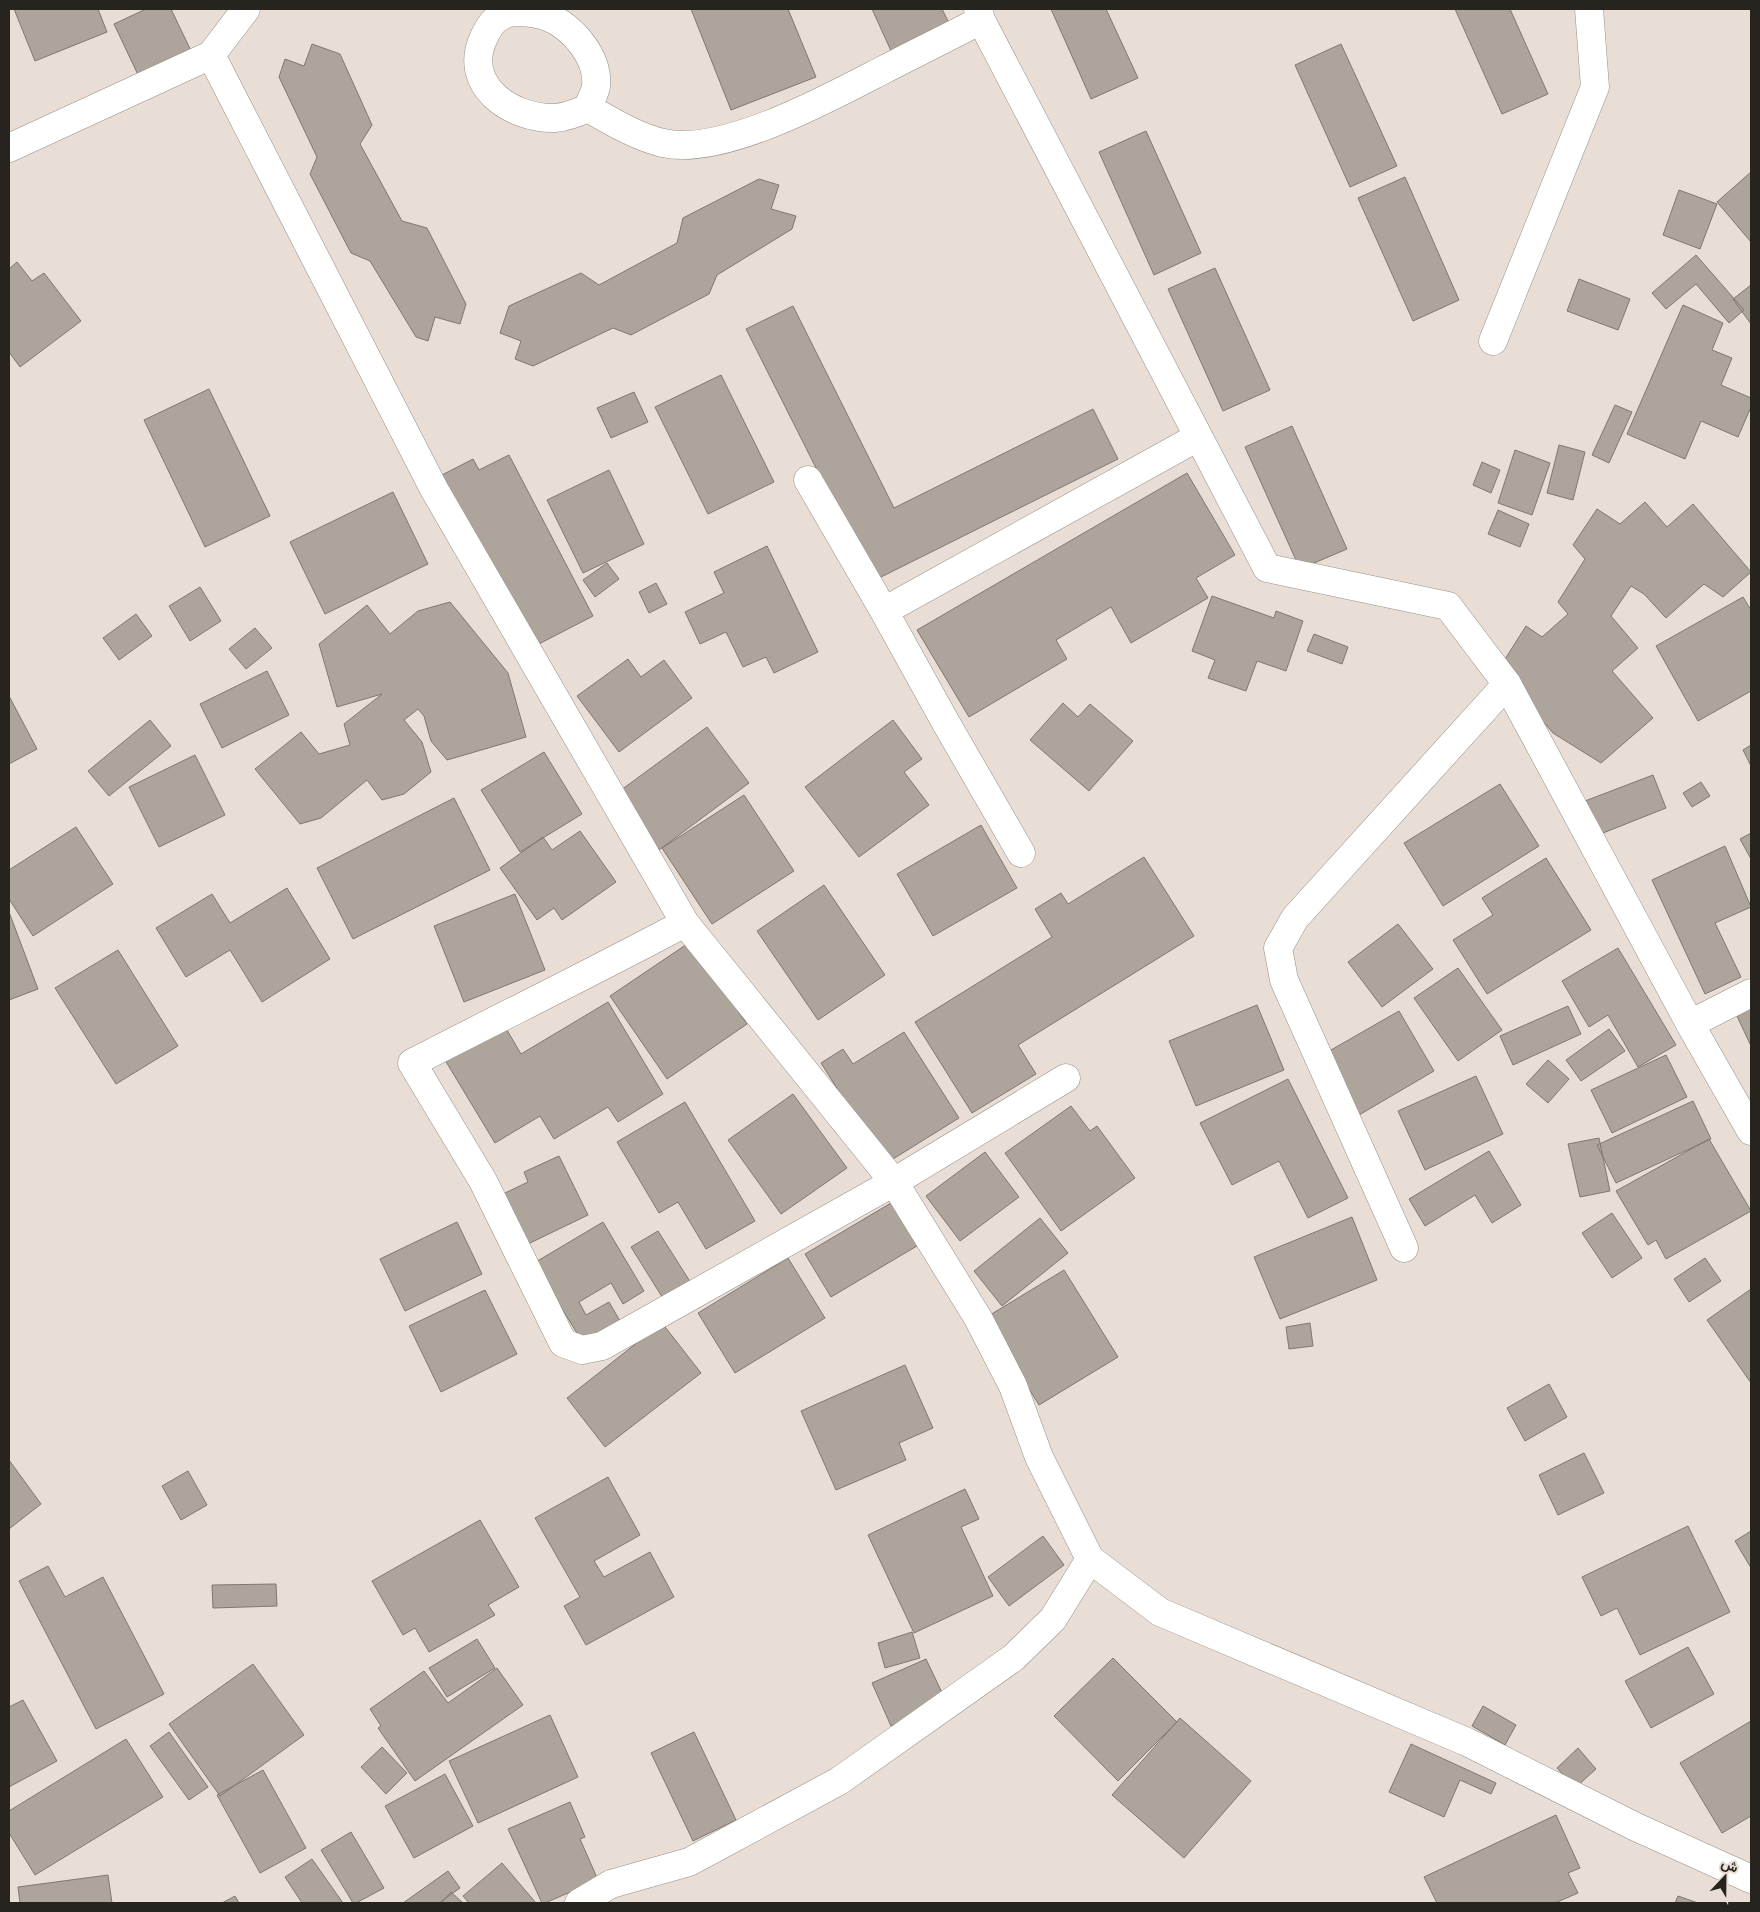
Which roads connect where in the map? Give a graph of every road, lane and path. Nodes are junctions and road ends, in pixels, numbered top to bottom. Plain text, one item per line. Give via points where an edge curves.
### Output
1 (246, 9) edge
2 (1589, 9) edge
3 (980, 14) edge
4 (211, 55) junction
5 (588, 108) junction
6 (9, 148) edge
7 (1493, 340) dead end
8 (1198, 436) junction
9 (808, 480) dead end
10 (884, 611) junction
11 (1507, 684) junction
12 (1021, 853) dead end
13 (685, 923) junction
14 (1751, 993) edge
15 (1690, 1024) junction
16 (1066, 1078) dead end
17 (1751, 1131) edge
18 (894, 1182) junction
19 (1404, 1248) dead end
20 (1090, 1559) junction
21 (1751, 1879) edge
22 (579, 1903) edge

1 - 4 street
2 - 7 street via 1595,87
3 - 5 street via 853,86 790,116 719,140 664,143 616,124
3 - 8 street
4 - 6 street
4 - 13 street via 434,489
5 - 5 street via 596,88 596,73 591,58 568,29 533,12 503,14 490,25 478,51 479,65 485,87 498,100 533,117 564,117
8 - 10 street
8 - 11 street via 1267,568 1448,606
9 - 10 street
10 - 12 street
11 - 15 street
11 - 19 street via 1295,918 1278,948 1284,980
13 - 18 street
13 - 18 street via 412,1063 483,1181 563,1342 582,1350 602,1346
14 - 15 street
15 - 17 street
16 - 18 street
18 - 20 street via 978,1318 1013,1386 1039,1457
20 - 21 street via 1160,1612 1467,1742 1636,1827
20 - 22 street via 1053,1619 1013,1658 839,1781 689,1862 611,1884

